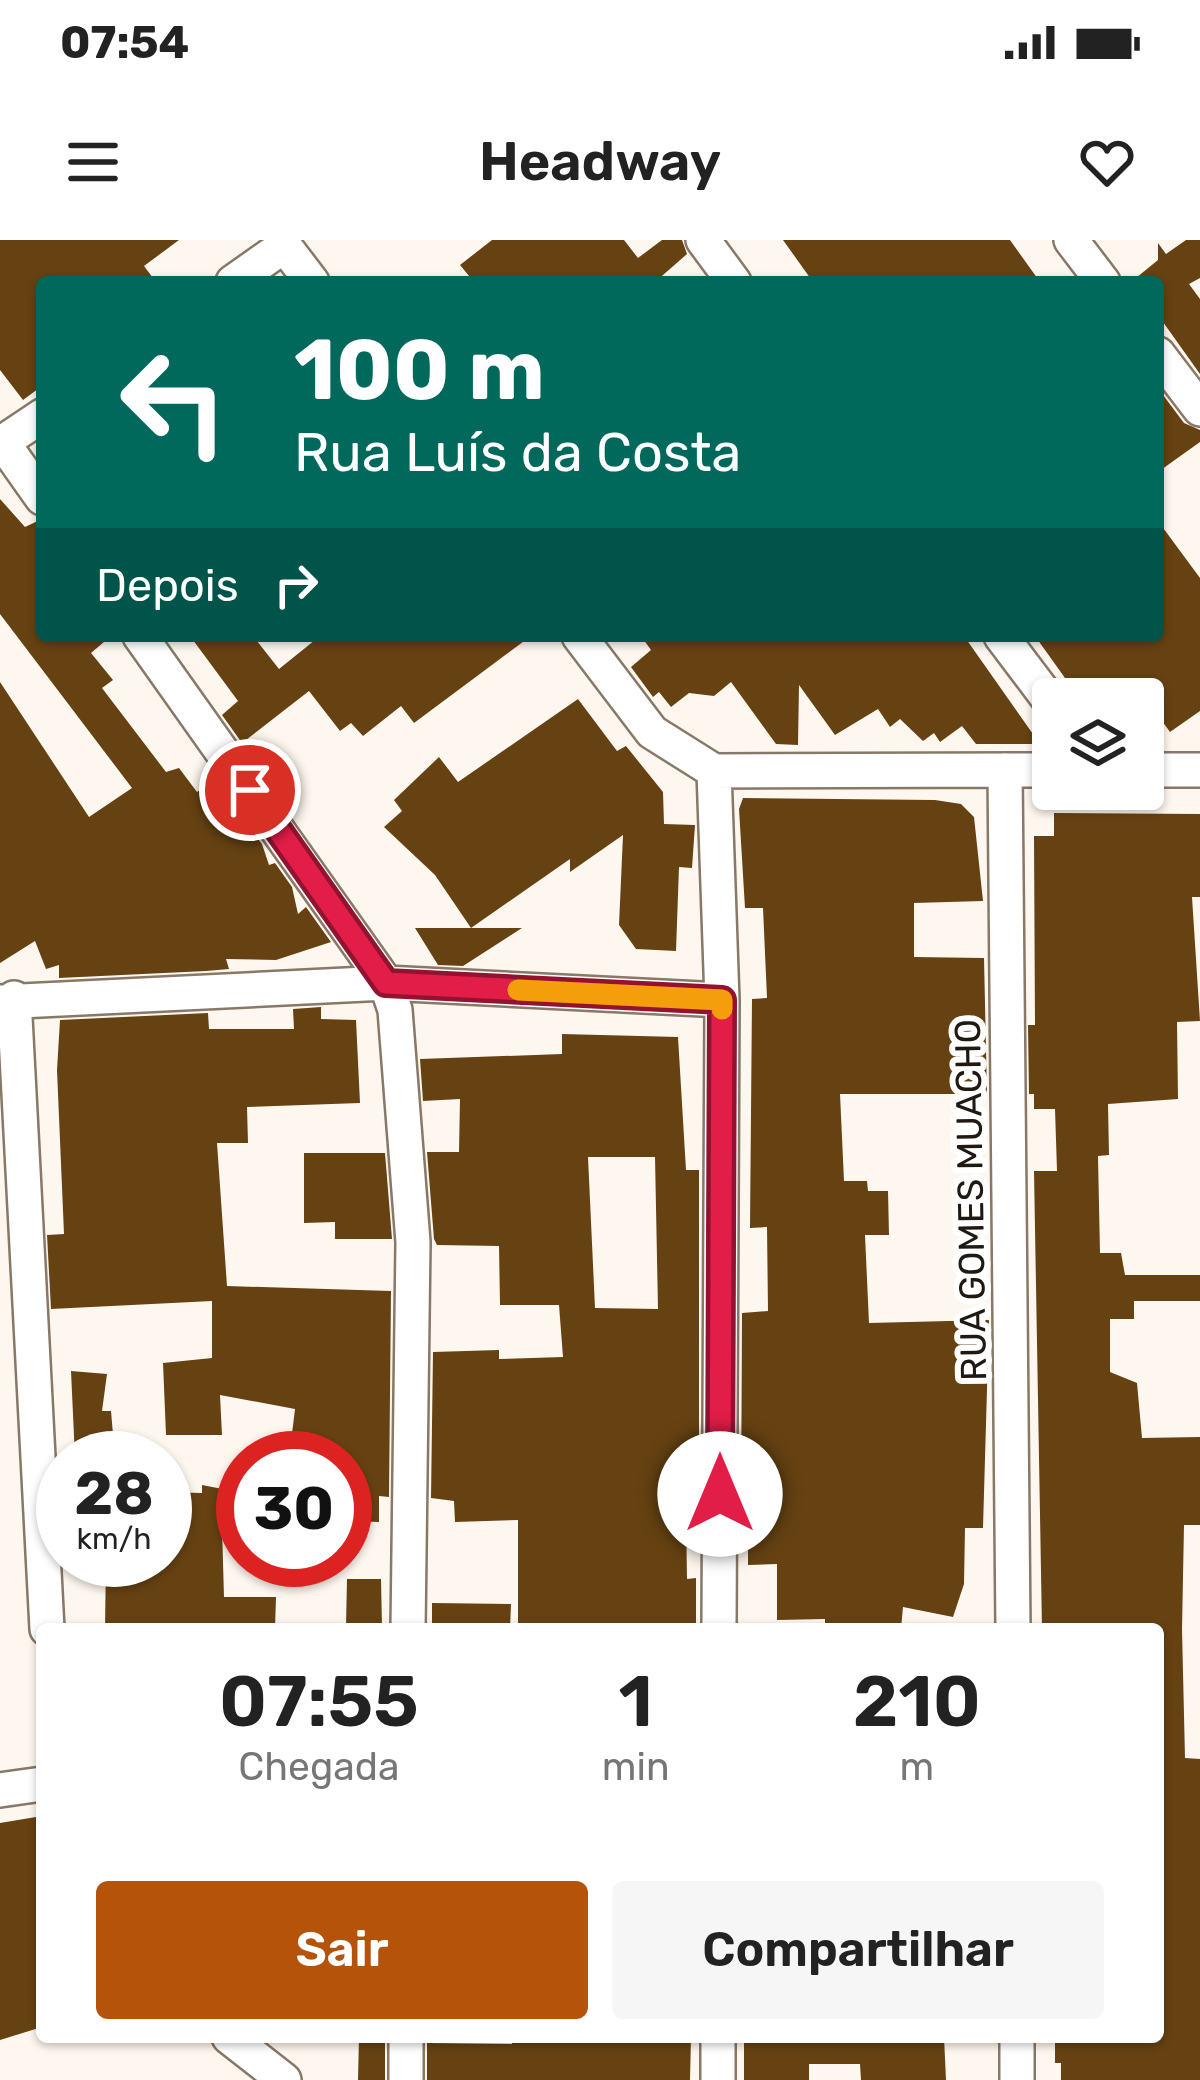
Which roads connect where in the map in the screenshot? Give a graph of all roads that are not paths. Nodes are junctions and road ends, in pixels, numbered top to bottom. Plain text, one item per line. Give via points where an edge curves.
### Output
1 (703, 240) edge
2 (1071, 240) edge
3 (282, 243) edge
4 (241, 276) edge
5 (307, 276) edge
6 (730, 276) edge
7 (1098, 276) edge
8 (1164, 362) edge
9 (1200, 409) edge
10 (36, 420) edge
11 (2, 444) edge
12 (36, 490) edge
13 (144, 642) edge
14 (584, 642) edge
15 (1006, 642) edge
16 (1033, 678) edge
17 (1005, 770) junction
18 (1032, 770) edge
19 (1164, 770) edge
20 (1200, 770) edge
21 (714, 771) junction
22 (386, 983) junction
23 (4, 993) edge
24 (722, 1000) junction
25 (47, 1623) edge
26 (408, 1623) edge
27 (719, 1623) edge
28 (1013, 1623) edge
29 (36, 1785) edge
30 (0, 1790) edge
31 (237, 2043) edge
32 (406, 2043) edge
33 (718, 2043) edge
34 (1016, 2043) edge
35 (284, 2080) edge
36 (406, 2080) edge
37 (718, 2080) edge
38 (1017, 2080) edge

1 - 6 street
2 - 7 street
3 - 4 street
3 - 5 street
8 - 9 street
10 - 11 street
11 - 12 street
13 - 22 street
14 - 21 street via 652,733
15 - 16 street
17 - 18 street
17 - 21 street
17 - 28 street, RUA GOMES MUACHO
19 - 20 street
21 - 24 street
22 - 23 street
22 - 24 street
22 - 26 street via 395,1010 413,1242
23 - 25 street
24 - 27 street
29 - 30 street
31 - 35 street
32 - 36 street
33 - 37 street
34 - 38 street

